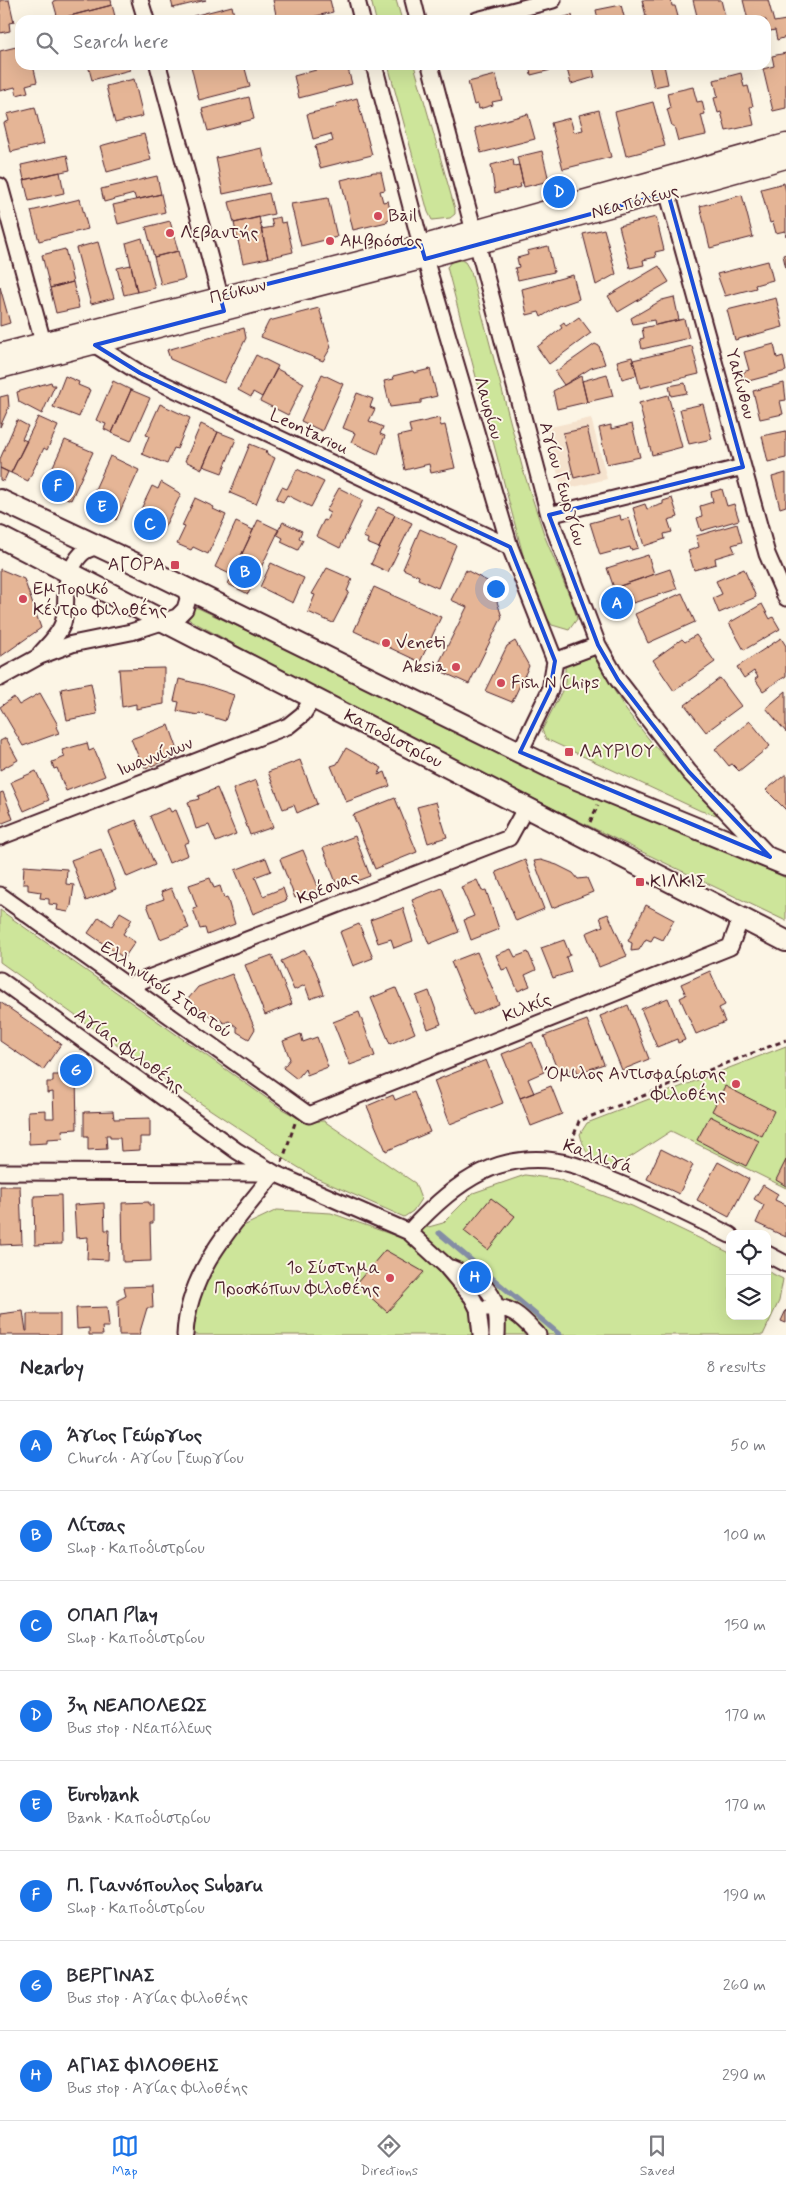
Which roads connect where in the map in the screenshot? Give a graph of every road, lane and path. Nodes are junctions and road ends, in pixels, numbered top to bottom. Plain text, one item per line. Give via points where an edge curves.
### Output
1 (140, 0) edge
2 (357, 0) edge
3 (413, 0) edge
4 (553, 0) edge
5 (144, 15) edge
6 (361, 15) edge
7 (417, 15) edge
8 (496, 15) edge
9 (159, 70) edge
10 (375, 70) edge
11 (431, 70) edge
12 (786, 143) edge
13 (786, 159) edge
14 (665, 185) junction
15 (0, 186) edge
16 (477, 237) junction
17 (423, 252) junction
18 (222, 304) junction
19 (94, 337) junction
20 (45, 349) junction
21 (0, 353) edge
22 (0, 369) edge
23 (743, 466) junction
24 (0, 500) edge
25 (549, 515) junction
26 (0, 537) edge
27 (100, 546) junction
28 (510, 547) junction
29 (70, 573) junction
30 (185, 588) junction
31 (786, 598) edge
32 (166, 622) junction
33 (598, 645) junction
34 (40, 656) junction
35 (556, 660) junction
36 (0, 678) edge
37 (313, 698) junction
38 (520, 752) junction
39 (605, 790) junction
40 (526, 807) junction
41 (583, 836) junction
42 (0, 837) edge
43 (778, 861) edge
44 (0, 895) edge
45 (741, 918) junction
46 (786, 941) edge
47 (0, 980) edge
48 (128, 986) junction
49 (786, 1040) edge
50 (309, 1115) junction
51 (237, 1151) junction
52 (587, 1170) junction
53 (0, 1172) edge
54 (234, 1173) junction
55 (274, 1173) junction
56 (409, 1232) junction
57 (726, 1233) edge
58 (771, 1256) edge
59 (786, 1264) edge
60 (445, 1265) junction
61 (497, 1306) junction
62 (478, 1309) junction
63 (184, 1335) edge
64 (481, 1335) edge
65 (497, 1335) edge
66 (538, 1335) edge

1 - 5 street
2 - 6 street
3 - 7 street
4 - 8 street
9 - 18 street
10 - 17 street, Λαυρίου
11 - 16 street, Αγίου Γεωργίου
12 - 14 street, Νεαπόλεως
13 - 14 street, Νεαπόλεως
14 - 16 street, Νεαπόλεως
14 - 23 street, Υακίνθου
15 - 20 street
16 - 17 street, Νεαπόλεως
16 - 25 street, Αγίου Γεωργίου
17 - 18 street, Πεύκων
17 - 28 street, Λαυρίου
18 - 19 street, Πεύκων
19 - 20 street, Πεύκων
19 - 28 street, Leontariou via 140,373
20 - 21 street, Πεύκων
20 - 22 street, Πεύκων
23 - 25 street
23 - 31 street, Υακίνθου via 767,554
24 - 27 main road
25 - 33 street, Αγίου Γεωργίου
26 - 29 main road, Καποδιστρίου
27 - 29 street via 84,550
27 - 30 main road
28 - 35 street, Λαυρίου
29 - 32 main road, Καποδιστρίου
29 - 34 street via 66,582 62,626
30 - 32 street via 188,599 185,609
30 - 38 main road
32 - 34 street via 72,644
32 - 37 main road, Καποδιστρίου
33 - 35 street
33 - 43 street, Αγίου Γεωργίου via 618,680 690,772
34 - 36 street
35 - 38 street via 550,690
37 - 40 main road, Καποδιστρίου
37 - 42 street, Ιωαννίνων via 303,714 288,726
38 - 39 main road
39 - 41 path
39 - 43 main road
40 - 41 main road, Καποδιστρίου
40 - 48 street, Κρέσνας via 509,838
41 - 45 main road, Καποδιστρίου
44 - 48 street, Ελληνικού Στρατού
45 - 46 main road, Καποδιστρίου
45 - 50 street, Κιλκίς via 730,947
47 - 51 street, Αγίας Φιλοθέης
48 - 50 street, Ελληνικού Στρατού
49 - 52 path via 579,1121 573,1138
50 - 55 path via 296,1121 281,1164
51 - 54 street via 240,1168
51 - 55 street, Αγίας Φιλοθέης
52 - 56 street, Καλλιγά via 547,1160 516,1160 494,1166 472,1175 438,1201
52 - 57 street, Καλλιγά via 666,1202
53 - 54 street
54 - 55 street
55 - 56 street, Αγίας Φιλοθέης
55 - 63 street via 217,1245 203,1268 192,1294
56 - 60 street, Αγίας Φιλοθέης
58 - 59 street
60 - 61 street, Αγίας Φιλοθέης via 484,1285
60 - 62 street, Αγίας Φιλοθέης
61 - 62 street
61 - 65 street
61 - 66 street via 517,1314
62 - 64 street, Αγίας Φιλοθέης

